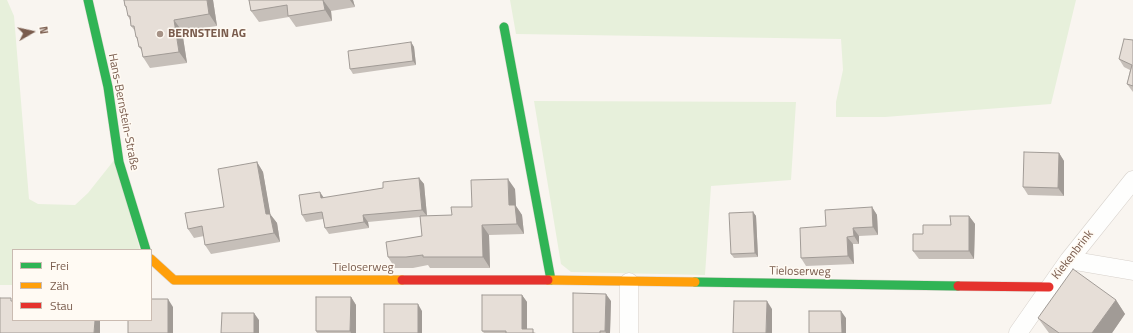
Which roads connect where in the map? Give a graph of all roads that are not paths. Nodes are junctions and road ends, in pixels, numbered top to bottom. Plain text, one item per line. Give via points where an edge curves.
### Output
1 (88, 0) edge
2 (504, 27) dead end
3 (1133, 180) edge
4 (146, 249) edge
5 (1069, 260) junction
6 (152, 261) edge
7 (1133, 271) edge
8 (551, 280) junction
9 (629, 282) junction
10 (1049, 287) junction
11 (629, 333) edge
12 (1018, 333) edge

1 - 4 street, Hans-Bernstein-Straße via 108,87 119,162
2 - 8 street
3 - 5 street, Kiekenbrink
5 - 7 street
5 - 10 street, Kiekenbrink
6 - 8 street, Tieloserweg via 174,280
8 - 9 street, Tieloserweg
9 - 10 street, Tieloserweg
9 - 11 street
10 - 12 street, Kiekenbrink

